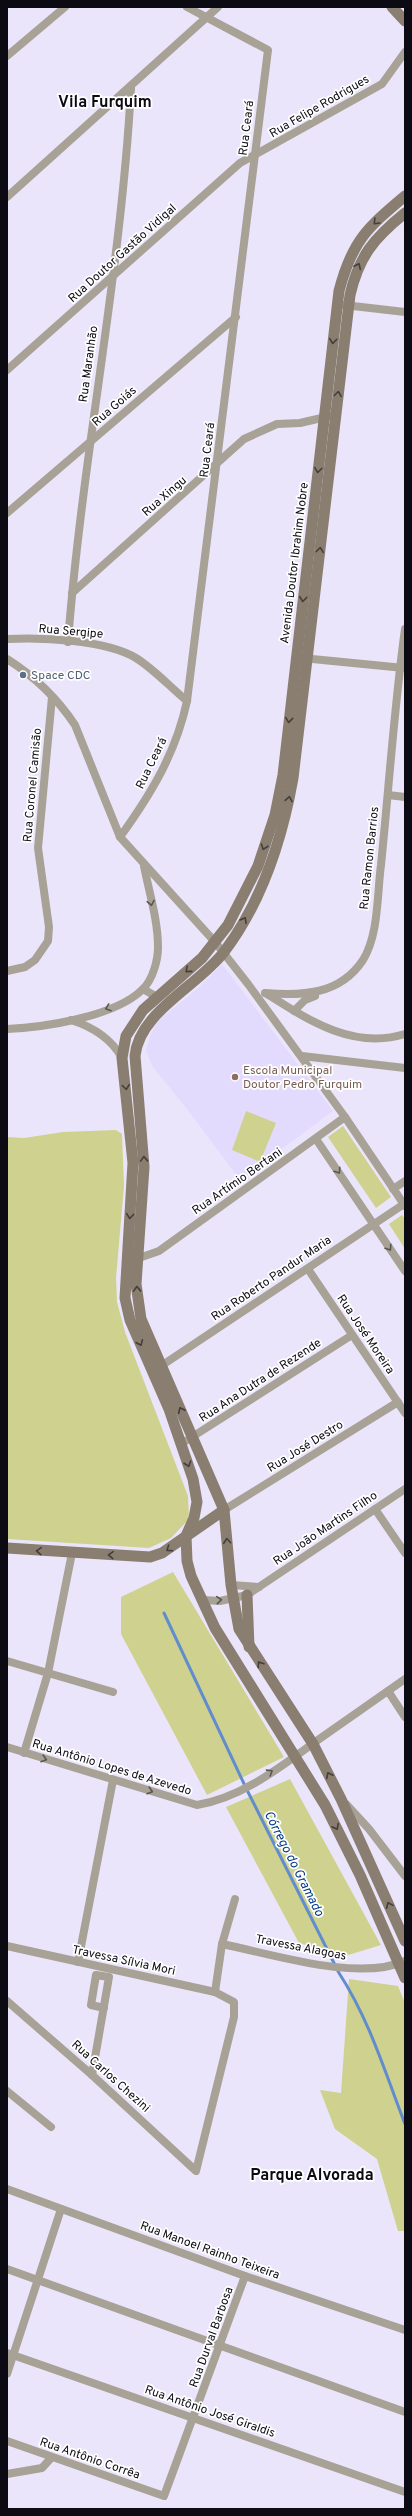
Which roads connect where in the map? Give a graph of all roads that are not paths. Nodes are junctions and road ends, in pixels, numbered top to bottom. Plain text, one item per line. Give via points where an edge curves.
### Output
1 (65, 7) edge
2 (187, 7) edge
3 (218, 7) edge
4 (392, 7) edge
5 (207, 17) junction
6 (405, 21) edge
7 (405, 52) edge
8 (8, 56) edge
9 (7, 65) edge
10 (131, 88) junction
11 (254, 156) junction
12 (405, 196) edge
13 (7, 197) edge
14 (405, 212) edge
15 (112, 278) junction
16 (343, 305) junction
17 (405, 312) edge
18 (236, 317) junction
19 (7, 370) edge
20 (330, 416) junction
21 (90, 442) junction
22 (217, 465) junction
23 (7, 513) edge
24 (72, 593) junction
25 (405, 629) edge
26 (7, 639) edge
27 (68, 642) junction
28 (302, 658) junction
29 (7, 659) edge
30 (402, 668) edge
31 (52, 697) junction
32 (187, 701) junction
33 (388, 796) junction
34 (405, 797) edge
35 (120, 837) junction
36 (144, 865) junction
37 (215, 942) junction
38 (223, 953) junction
39 (7, 971) edge
40 (248, 984) junction
41 (143, 989) junction
42 (324, 991) junction
43 (265, 993) junction
44 (157, 996) junction
45 (294, 1011) junction
46 (71, 1020) junction
47 (7, 1029) edge
48 (405, 1034) edge
49 (302, 1056) junction
50 (123, 1061) junction
51 (136, 1063) junction
52 (405, 1068) edge
53 (345, 1117) junction
54 (316, 1139) junction
55 (405, 1181) edge
56 (393, 1189) junction
57 (404, 1205) edge
58 (374, 1225) junction
59 (139, 1258) junction
60 (308, 1269) junction
61 (405, 1271) edge
62 (352, 1335) junction
63 (157, 1369) junction
64 (398, 1402) junction
65 (405, 1413) edge
66 (194, 1438) junction
67 (181, 1444) junction
68 (405, 1489) edge
69 (375, 1509) junction
70 (224, 1510) junction
71 (186, 1536) junction
72 (7, 1548) edge
73 (72, 1553) junction
74 (405, 1553) edge
75 (231, 1585) junction
76 (259, 1587) junction
77 (247, 1594) junction
78 (234, 1598) junction
79 (204, 1600) junction
80 (249, 1647) junction
81 (7, 1661) edge
82 (48, 1674) junction
83 (405, 1679) edge
84 (388, 1691) junction
85 (112, 1692) dead end
86 (405, 1717) edge
87 (313, 1744) junction
88 (7, 1748) edge
89 (24, 1753) junction
90 (294, 1757) junction
91 (113, 1780) junction
92 (341, 1798) junction
93 (325, 1806) junction
94 (405, 1876) edge
95 (235, 1899) dead end
96 (405, 1941) edge
97 (222, 1944) junction
98 (7, 1946) edge
99 (78, 1962) junction
100 (402, 1962) edge
101 (405, 1978) edge
102 (215, 1992) junction
103 (7, 2001) edge
104 (104, 2008) dead end
105 (92, 2075) junction
106 (7, 2091) edge
107 (51, 2128) dead end
108 (196, 2171) joint
109 (7, 2190) edge
110 (61, 2209) junction
111 (7, 2269) edge
112 (245, 2276) junction
113 (38, 2280) junction
114 (405, 2330) edge
115 (221, 2346) junction
116 (10, 2355) edge
117 (7, 2374) edge
118 (405, 2412) edge
119 (194, 2418) junction
120 (7, 2441) edge
121 (51, 2458) junction
122 (7, 2474) edge
123 (405, 2492) edge
124 (164, 2496) joint

1 - 8 street
2 - 5 street
3 - 5 street
4 - 6 main road
5 - 10 street
5 - 11 street, Rua Ceará via 268,50
7 - 11 street, Rua Felipe Rodrigues via 382,84
8 - 9 street
10 - 13 street
10 - 15 street, Rua Maranhão
11 - 15 street, Rua Doutor Gastão Vidigal via 240,163
11 - 18 street, Rua Ceará
12 -> 16 main road, Avenida Doutor Ibrahim Nobre via 360,238 346,264
16 -> 14 main road, Avenida Doutor Ibrahim Nobre via 368,247
15 - 19 street, Rua Doutor Gastão Vidigal
15 - 21 street, Rua Maranhão
16 - 17 street
16 - 20 main road, Avenida Doutor Ibrahim Nobre
18 - 21 street, Rua Goiás
18 - 22 street, Rua Ceará
20 - 22 street, Rua Xingu via 300,423 277,424 244,438
20 - 28 main road, Avenida Doutor Ibrahim Nobre
21 - 23 street, Rua Goiás
21 - 24 street, Rua Maranhão
22 - 24 street, Rua Xingu
22 - 32 street, Rua Ceará
24 - 27 street, Rua Maranhão
25 - 30 street, Rua Ramon Barrios
26 - 27 street, Rua Sergipe
27 - 32 street, Rua Sergipe via 119,649 155,672
28 - 30 street
28 -> 37 main road, Avenida Doutor Ibrahim Nobre via 275,815 258,866 240,904
38 -> 28 main road, Avenida Doutor Ibrahim Nobre via 249,911 286,820 293,778
29 - 31 street via 34,678
30 - 33 street, Rua Ramon Barrios
31 - 35 street via 75,725
31 - 39 street, Rua Coronel Camisão via 38,848 49,927 48,941 26,967
32 - 35 street, Rua Ceará via 178,736 167,764
33 - 34 street
33 - 42 street, Rua Ramon Barrios via 374,923 368,950 362,961 347,977
35 - 36 street
36 - 37 street
36 -> 41 street via 158,947 151,976
37 - 38 street
37 -> 44 main road, Avenida Doutor Ibrahim Nobre via 202,958
38 - 40 street
38 - 51 main road, Avenida Doutor Ibrahim Nobre via 142,1030 136,1042
40 - 43 street, Rua Ramon Barrios
40 - 49 street
41 - 44 street
41 -> 46 street via 116,1006
42 - 43 street, Rua Ramon Barrios via 295,995
42 - 45 street via 305,1000
43 - 45 street
44 - 50 main road, Avenida Doutor Ibrahim Nobre via 133,1022 126,1036
45 - 48 street via 326,1029 353,1036
46 - 47 street
46 - 50 street via 98,1032 116,1048
49 - 52 street
49 - 53 street
50 - 51 main road
50 -> 63 main road, Avenida Doutor Ibrahim Nobre via 133,1163 125,1298 130,1320
59 -> 51 main road via 144,1167
53 - 54 street, Rua Artímio Bertani
53 - 56 street
54 -> 58 street
54 - 59 street, Rua Artímio Bertani via 159,1251
55 - 56 street
56 - 57 street
57 - 58 street, Rua Roberto Pandur Maria
58 - 60 street, Rua Roberto Pandur Maria
58 -> 61 street
63 -> 59 main road via 137,1302
60 - 62 street, Rua José Moreira
60 - 63 street, Rua Roberto Pandur Maria
62 - 64 street, Rua José Moreira
62 - 66 street, Rua Ana Dutra de Rezende
66 -> 63 main road
63 - 67 main road
64 - 65 street, Rua José Moreira
64 - 70 street, Rua José Destro
66 - 67 street, Rua Ana Dutra de Rezende
66 - 70 main road
67 -> 71 main road via 193,1479 197,1502 194,1518
68 - 69 street, Rua João Martins Filho
69 - 74 street
69 - 76 street, Rua João Martins Filho
70 - 71 main road
75 -> 70 main road
71 -> 73 main road via 162,1553 150,1557
71 - 79 main road via 187,1561 191,1576
73 -> 72 main road
73 - 82 street
75 - 76 street
75 - 78 main road
76 - 77 street, Rua João Martins Filho
77 - 78 street, Rua João Martins Filho
77 - 80 main road
79 -> 78 street, Rua João Martins Filho
78 - 80 main road via 239,1629
79 - 90 main road via 215,1628
87 -> 80 main road
81 - 82 street
82 - 85 street
82 - 89 street
83 - 84 street, Rua Antônio Lopes de Azevedo
84 - 86 street
84 - 87 street, Rua Antônio Lopes de Azevedo
87 - 90 street, Rua Antônio Lopes de Azevedo
92 -> 87 main road
88 - 89 street, Rua Antônio Lopes de Azevedo
89 -> 91 street, Rua Antônio Lopes de Azevedo
91 -> 90 street, Rua Antônio Lopes de Azevedo via 197,1805 215,1802 246,1788
90 - 93 main road
91 - 99 street
92 - 93 main road
92 - 94 street
96 -> 92 main road
93 -> 100 main road
95 - 97 street
97 - 100 street, Travessa Alagoas via 347,1969 386,1968
97 - 102 street
98 - 99 street, Travessa Sílvia Mori
99 - 102 street, Travessa Sílvia Mori
100 - 101 main road
102 - 108 street, Travessa Sílvia Mori via 234,2002 234,2017
103 - 105 street, Rua Carlos Chezini
104 - 105 street
105 - 108 street, Rua Carlos Chezini
106 - 107 street
109 - 110 street, Rua Manoel Rainho Teixeira
110 - 112 street, Rua Manoel Rainho Teixeira
110 - 113 street
111 - 113 street
112 - 114 street, Rua Manoel Rainho Teixeira
112 - 115 street, Rua Durval Barbosa
113 - 115 street
113 - 116 street
115 - 118 street
115 - 119 street, Rua Durval Barbosa
116 - 117 street
116 - 119 street, Rua Antônio José Giraldis
119 - 123 street, Rua Antônio José Giraldis
119 - 124 street, Rua Durval Barbosa
120 - 121 street, Rua Antônio Corrêa
121 - 122 street via 42,2468
121 - 124 street, Rua Antônio Corrêa

